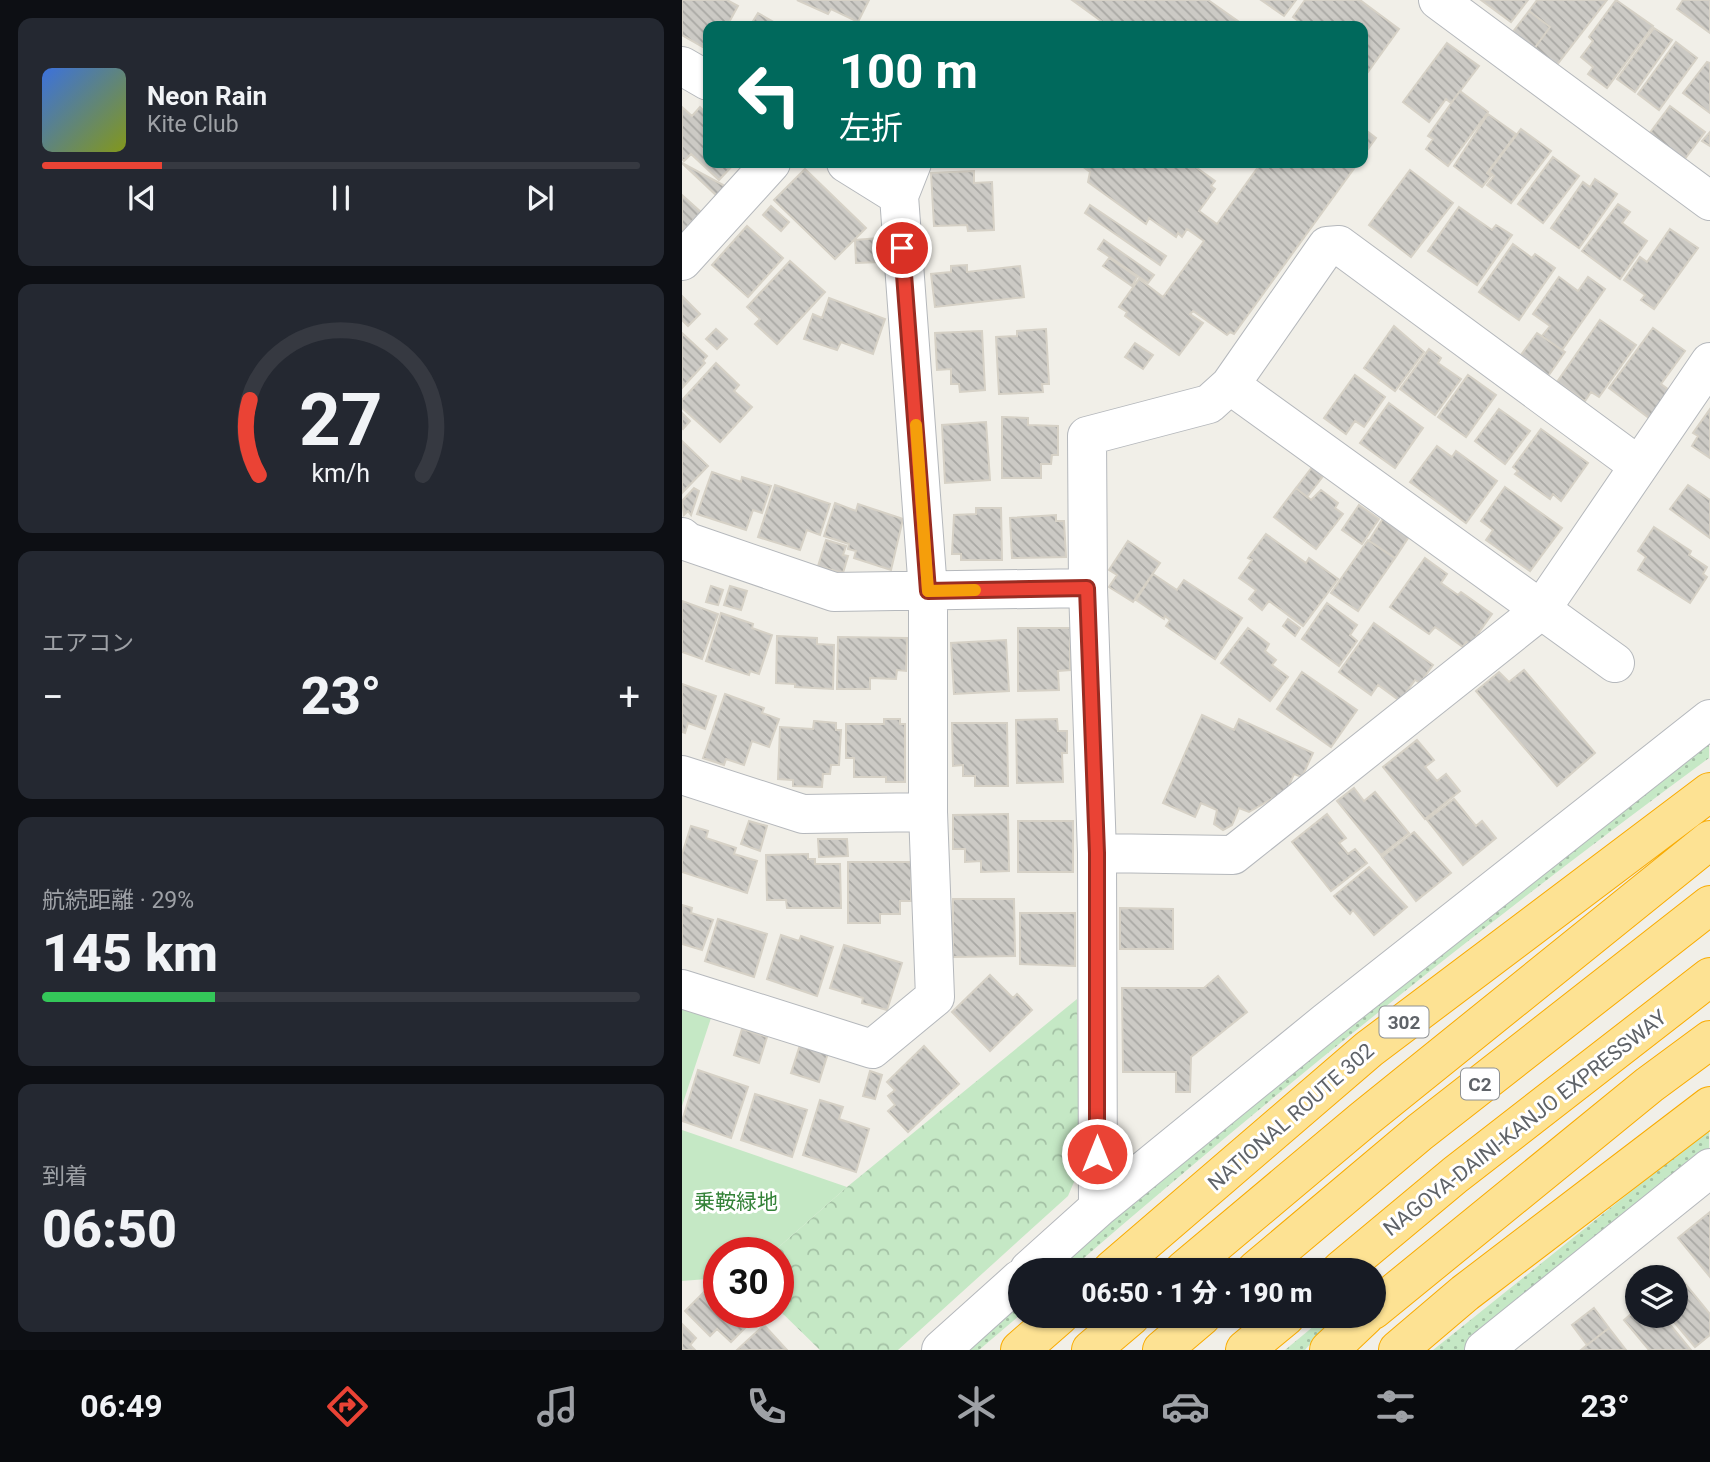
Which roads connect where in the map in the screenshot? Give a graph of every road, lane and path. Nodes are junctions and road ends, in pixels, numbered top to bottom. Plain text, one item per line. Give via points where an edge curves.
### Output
1 (1447, 2) edge
2 (682, 66) edge
3 (703, 78) edge
4 (766, 168) edge
5 (864, 168) edge
6 (905, 179) edge
7 (1709, 201) edge
8 (682, 261) edge
9 (1709, 362) edge
10 (1230, 385) junction
11 (1639, 466) junction
12 (682, 537) edge
13 (1087, 588) junction
14 (928, 591) junction
15 (1540, 611) junction
16 (1615, 663) dead end
17 (1709, 719) edge
18 (682, 775) edge
19 (1709, 792) edge
20 (928, 812) junction
21 (1709, 840) edge
22 (1097, 853) junction
23 (1709, 905) edge
24 (1709, 976) edge
25 (682, 989) edge
26 (1709, 1040) edge
27 (1709, 1106) edge
28 (1709, 1168) edge
29 (1098, 1208) junction
30 (1042, 1258) edge
31 (1126, 1258) edge
32 (1198, 1258) edge
33 (1270, 1258) edge
34 (1355, 1258) edge
35 (1008, 1290) edge
36 (1386, 1299) edge
37 (1045, 1328) edge
38 (1117, 1328) edge
39 (1188, 1328) edge
40 (1272, 1328) edge
41 (1353, 1328) edge
42 (941, 1350) edge
43 (1020, 1350) edge
44 (1091, 1350) edge
45 (1163, 1350) edge
46 (1246, 1350) edge
47 (1329, 1350) edge
48 (1398, 1350) edge
49 (1484, 1350) edge

1 - 7 street
2 - 3 street
4 - 8 street
5 - 6 street
6 - 14 street
9 - 11 street
10 - 11 street via 1327,246 1339,245
10 - 13 street via 1209,404 1087,436
10 - 15 street
11 - 15 street
12 - 14 street via 834,592
13 - 14 street
13 - 22 street
14 - 20 street
15 - 16 street
15 - 22 street via 1233,855
17 - 29 street
18 - 20 street via 803,814
19 - 31 highway, NATIONAL ROUTE 302 / 302 via 1369,1049
20 - 25 street via 935,997 872,1049
21 - 32 highway
22 - 29 street
23 - 33 highway, C2 via 1420,1132
24 - 34 highway, NAGOYA-DAINI-KANJO EXPRESSWAY
26 - 36 highway
27 - 48 highway
28 - 49 street
29 - 30 street
35 - 42 street
37 - 43 highway
38 - 44 highway
39 - 45 highway
40 - 46 highway
41 - 47 highway

